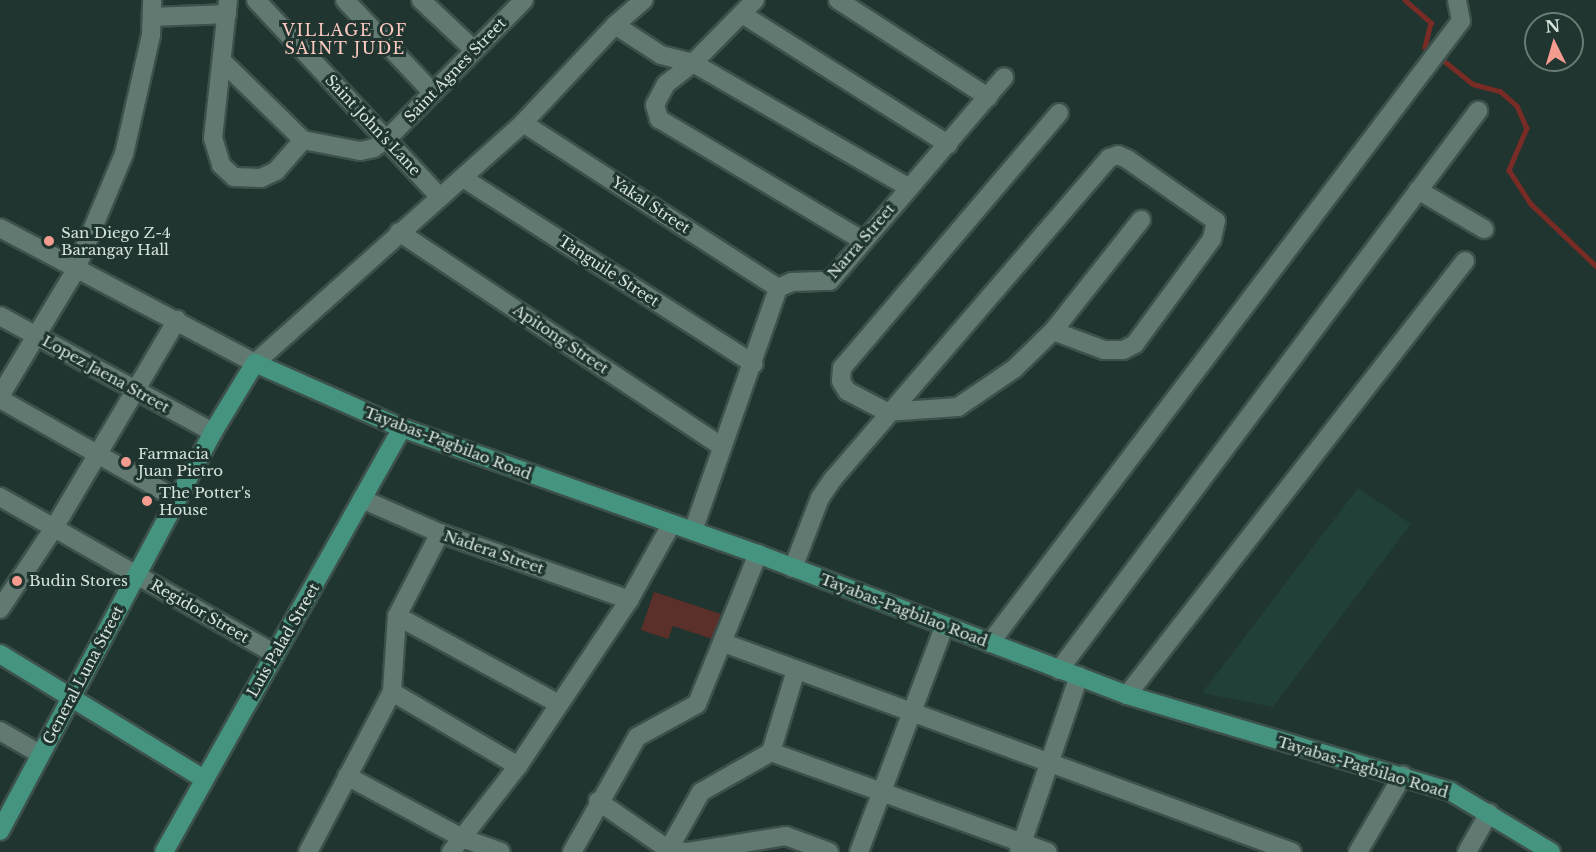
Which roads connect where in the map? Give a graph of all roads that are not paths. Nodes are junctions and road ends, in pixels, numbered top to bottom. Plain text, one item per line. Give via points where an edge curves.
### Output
1 (256, 0) edge
2 (345, 0) edge
3 (421, 0) edge
4 (644, 0) edge
5 (755, 0) edge
6 (837, 0) edge
7 (1457, 0) edge
8 (514, 3) edge
9 (228, 7) edge
10 (153, 8) edge
11 (742, 14) junction
12 (615, 25) junction
13 (474, 50) junction
14 (222, 61) junction
15 (693, 63) junction
16 (1004, 77) dead end
17 (433, 93) junction
18 (988, 97) junction
19 (1478, 111) dead end
20 (1059, 113) dead end
21 (523, 123) junction
22 (387, 139) junction
23 (303, 140) junction
24 (948, 144) junction
25 (463, 178) junction
26 (908, 187) junction
27 (1418, 190) junction
28 (440, 197) junction
29 (1141, 220) dead end
30 (0, 228) edge
31 (1484, 229) dead end
32 (399, 232) junction
33 (861, 240) junction
34 (1465, 261) dead end
35 (75, 271) junction
36 (778, 288) junction
37 (0, 316) edge
38 (177, 320) junction
39 (1053, 331) junction
40 (37, 336) junction
41 (255, 363) junction
42 (754, 364) junction
43 (136, 392) junction
44 (0, 397) edge
45 (886, 412) junction
46 (402, 428) junction
47 (213, 432) junction
48 (723, 447) junction
49 (99, 453) junction
50 (0, 497) edge
51 (362, 499) junction
52 (177, 500) junction
53 (671, 525) junction
54 (54, 528) junction
55 (693, 531) junction
56 (440, 533) junction
57 (758, 554) junction
58 (793, 568) junction
59 (137, 574) junction
60 (629, 600) junction
61 (0, 609) edge
62 (397, 616) junction
63 (944, 627) junction
64 (723, 643) junction
65 (990, 643) junction
66 (0, 654) edge
67 (275, 654) junction
68 (796, 670) junction
69 (1059, 670) junction
70 (1079, 676) junction
71 (392, 692) junction
72 (1127, 695) junction
73 (72, 697) junction
74 (559, 704) junction
75 (912, 712) junction
76 (0, 731) edge
77 (771, 752) junction
78 (40, 754) junction
79 (1050, 763) junction
80 (518, 766) junction
81 (1403, 775) junction
82 (347, 776) junction
83 (204, 779) junction
84 (882, 792) junction
85 (598, 801) junction
86 (1489, 813) junction
87 (0, 831) edge
88 (456, 845) edge
89 (1021, 847) edge
90 (668, 851) edge
91 (164, 852) edge
92 (309, 852) edge
93 (501, 852) edge
94 (572, 852) edge
95 (829, 852) edge
96 (859, 852) edge
97 (1048, 852) edge
98 (1292, 852) edge
99 (1359, 852) edge
100 (1467, 852) edge
101 (1551, 852) edge

1 - 22 street, Saint John's Lane
2 - 17 street
3 - 13 street
4 - 12 street
5 - 11 street
6 - 18 street
7 - 65 street via 1461,21
8 - 13 street, Saint Agnes Street
9 - 10 street
9 - 14 street
10 - 35 street via 124,154
11 - 15 street
11 - 24 street
12 - 15 street via 661,56
12 - 21 street
13 - 17 street, Saint Agnes Street
14 - 23 street
14 - 23 street via 213,138 221,165 234,177 246,180 276,171
15 - 26 street
15 - 33 street via 666,84 656,105 659,119
16 - 18 street, Narra Street
17 - 22 street, Saint Agnes Street
18 - 24 street, Narra Street
19 - 27 street
20 - 45 street via 842,368 841,381 847,391
21 - 25 street
21 - 36 street, Yakal Street
22 - 23 street via 360,151
22 - 28 street, Saint John's Lane
24 - 26 street, Narra Street
25 - 28 street
25 - 42 street, Tanguile Street
26 - 33 street, Narra Street
27 - 31 street
27 - 69 street
28 - 32 street
29 - 39 street
30 - 35 street
32 - 41 street
32 - 48 street, Apitong Street
33 - 36 street, Narra Street via 830,281 792,282
34 - 72 street
35 - 38 street
35 - 40 street
36 - 42 street
37 - 40 street, Lopez Jaena Street
38 - 41 street
38 - 43 street
39 - 45 street via 1014,369 958,407
39 - 45 street via 1104,350 1123,350 1135,344 1212,239 1216,221 1127,159 1118,155 1109,158
40 - 43 street, Lopez Jaena Street
40 - 44 street
41 - 46 main road, Tayabas-Pagbilao Road
41 - 47 main road, General Luna Street
42 - 48 street
43 - 47 street, Lopez Jaena Street
43 - 49 street
44 - 49 street
45 - 58 street via 820,498
46 - 51 main road, Luis Palad Street
46 - 53 main road, Tayabas-Pagbilao Road
47 - 52 main road, General Luna Street
48 - 55 street
49 - 52 street
49 - 54 street
50 - 54 street, Regidor Street
51 - 56 street, Nadera Street
51 - 67 main road, Luis Palad Street
52 - 59 main road, General Luna Street
53 - 55 main road, Tayabas-Pagbilao Road
53 - 60 street
54 - 59 street, Regidor Street
54 - 61 street
55 - 57 main road, Tayabas-Pagbilao Road
56 - 60 street, Nadera Street
56 - 62 street
57 - 58 main road, Tayabas-Pagbilao Road
57 - 64 street
58 - 63 main road, Tayabas-Pagbilao Road
59 - 67 street, Regidor Street
59 - 73 main road, General Luna Street
60 - 74 street
62 - 71 street
62 - 74 street
63 - 65 main road, Tayabas-Pagbilao Road
63 - 75 street
64 - 68 street
64 - 85 street via 697,704 637,737
65 - 69 main road, Tayabas-Pagbilao Road
66 - 73 main road
67 - 83 main road, Luis Palad Street
68 - 75 street
68 - 77 street
69 - 70 main road, Tayabas-Pagbilao Road
70 - 72 main road, Tayabas-Pagbilao Road
70 - 79 street
71 - 80 street
71 - 82 street
72 - 81 main road, Tayabas-Pagbilao Road
73 - 78 main road, General Luna Street
73 - 83 main road
74 - 80 street
75 - 79 street
75 - 84 street
76 - 78 street
77 - 84 street
77 - 90 street via 701,792
78 - 87 main road, General Luna Street
79 - 89 street
79 - 98 street
80 - 88 street
81 - 86 main road, Tayabas-Pagbilao Road via 1450,791
81 - 99 street
82 - 88 street
82 - 92 street
83 - 91 main road, Luis Palad Street
84 - 89 street
84 - 96 street
85 - 90 street
85 - 94 street
86 - 100 street
86 - 101 main road, Tayabas-Pagbilao Road
88 - 93 street
89 - 97 street
90 - 95 street via 688,852 786,836

